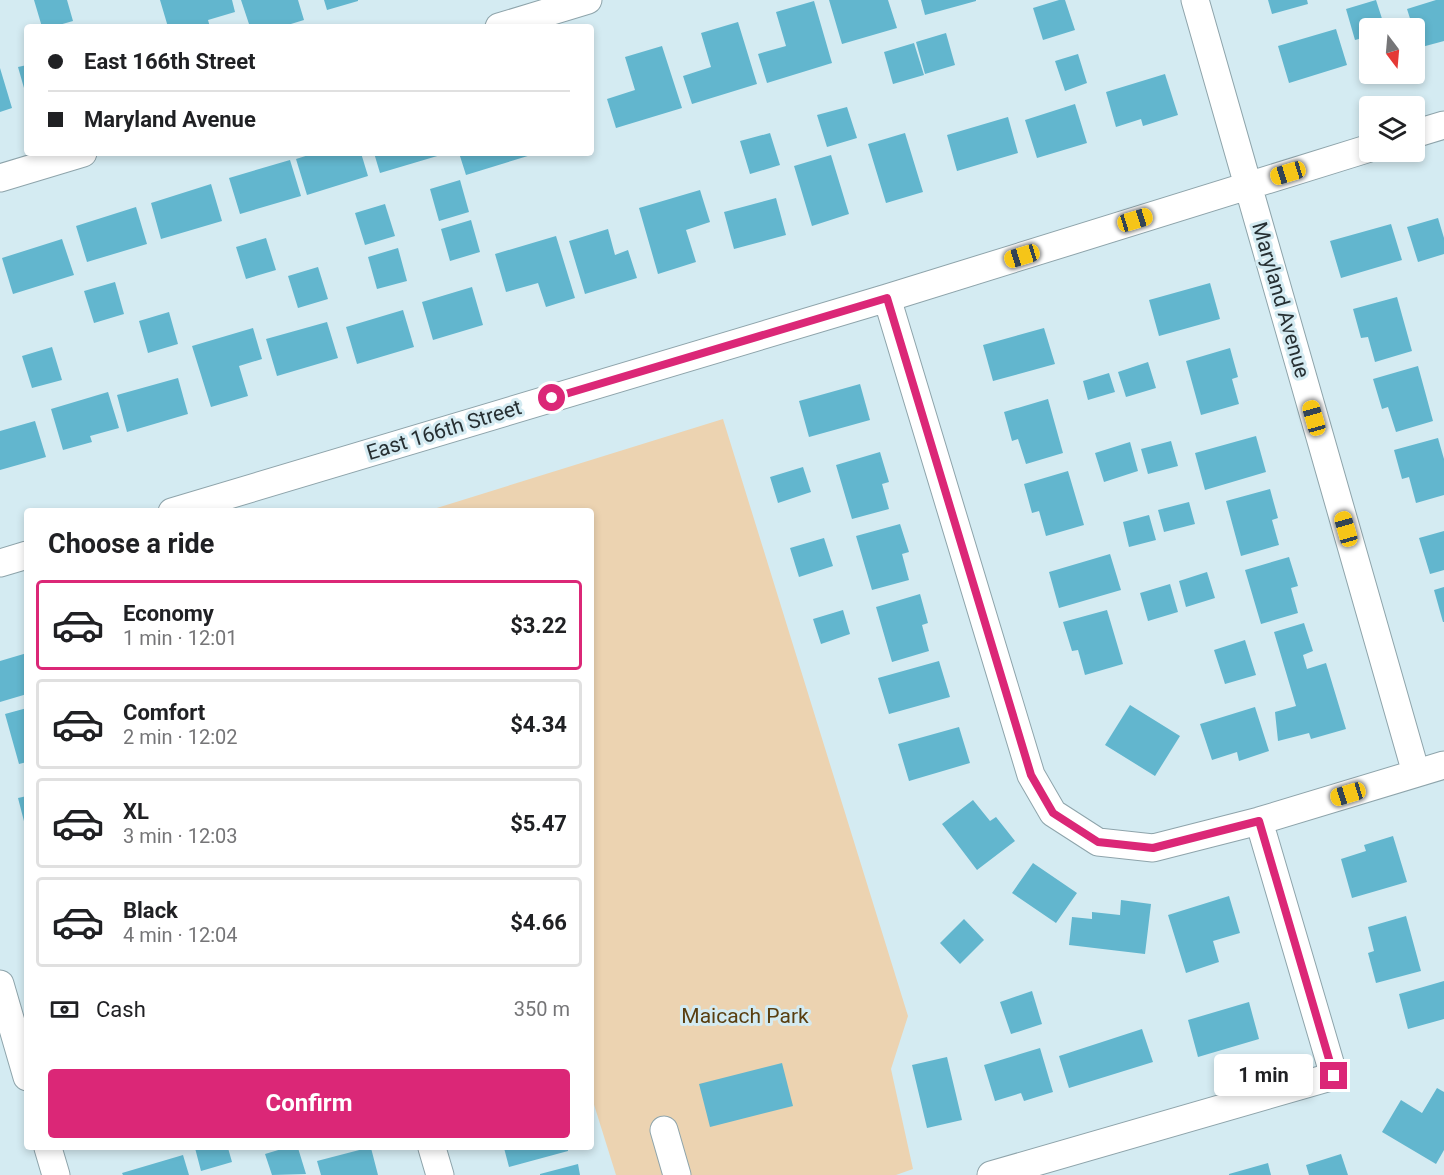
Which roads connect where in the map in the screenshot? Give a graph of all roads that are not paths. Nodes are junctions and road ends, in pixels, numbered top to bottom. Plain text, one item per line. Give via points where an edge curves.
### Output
1 (588, 0) edge
2 (1195, 0) edge
3 (509, 24) edge
4 (1444, 125) edge
5 (1425, 131) edge
6 (1359, 151) edge
7 (73, 156) edge
8 (0, 178) edge
9 (1248, 185) junction
10 (887, 298) junction
11 (185, 508) edge
12 (24, 556) edge
13 (0, 563) edge
14 (1444, 765) edge
15 (1416, 773) junction
16 (1259, 821) junction
17 (0, 984) edge
18 (24, 1067) edge
19 (664, 1131) dead end
20 (49, 1150) edge
21 (433, 1150) edge
22 (56, 1175) edge
23 (440, 1175) edge
24 (677, 1175) edge
25 (991, 1175) edge

1 - 3 street
2 - 9 street, Maryland Avenue
4 - 5 street
6 - 9 street, East 166th Street
7 - 8 street
9 - 10 street, East 166th Street
9 - 15 street, Maryland Avenue
10 - 11 street, East 166th Street
10 - 16 street via 1031,775 1053,813 1098,842 1153,848
12 - 13 street
14 - 15 street
15 - 16 street
16 - 25 street via 1334,1076
17 - 18 street
19 - 24 street
20 - 22 street
21 - 23 street

